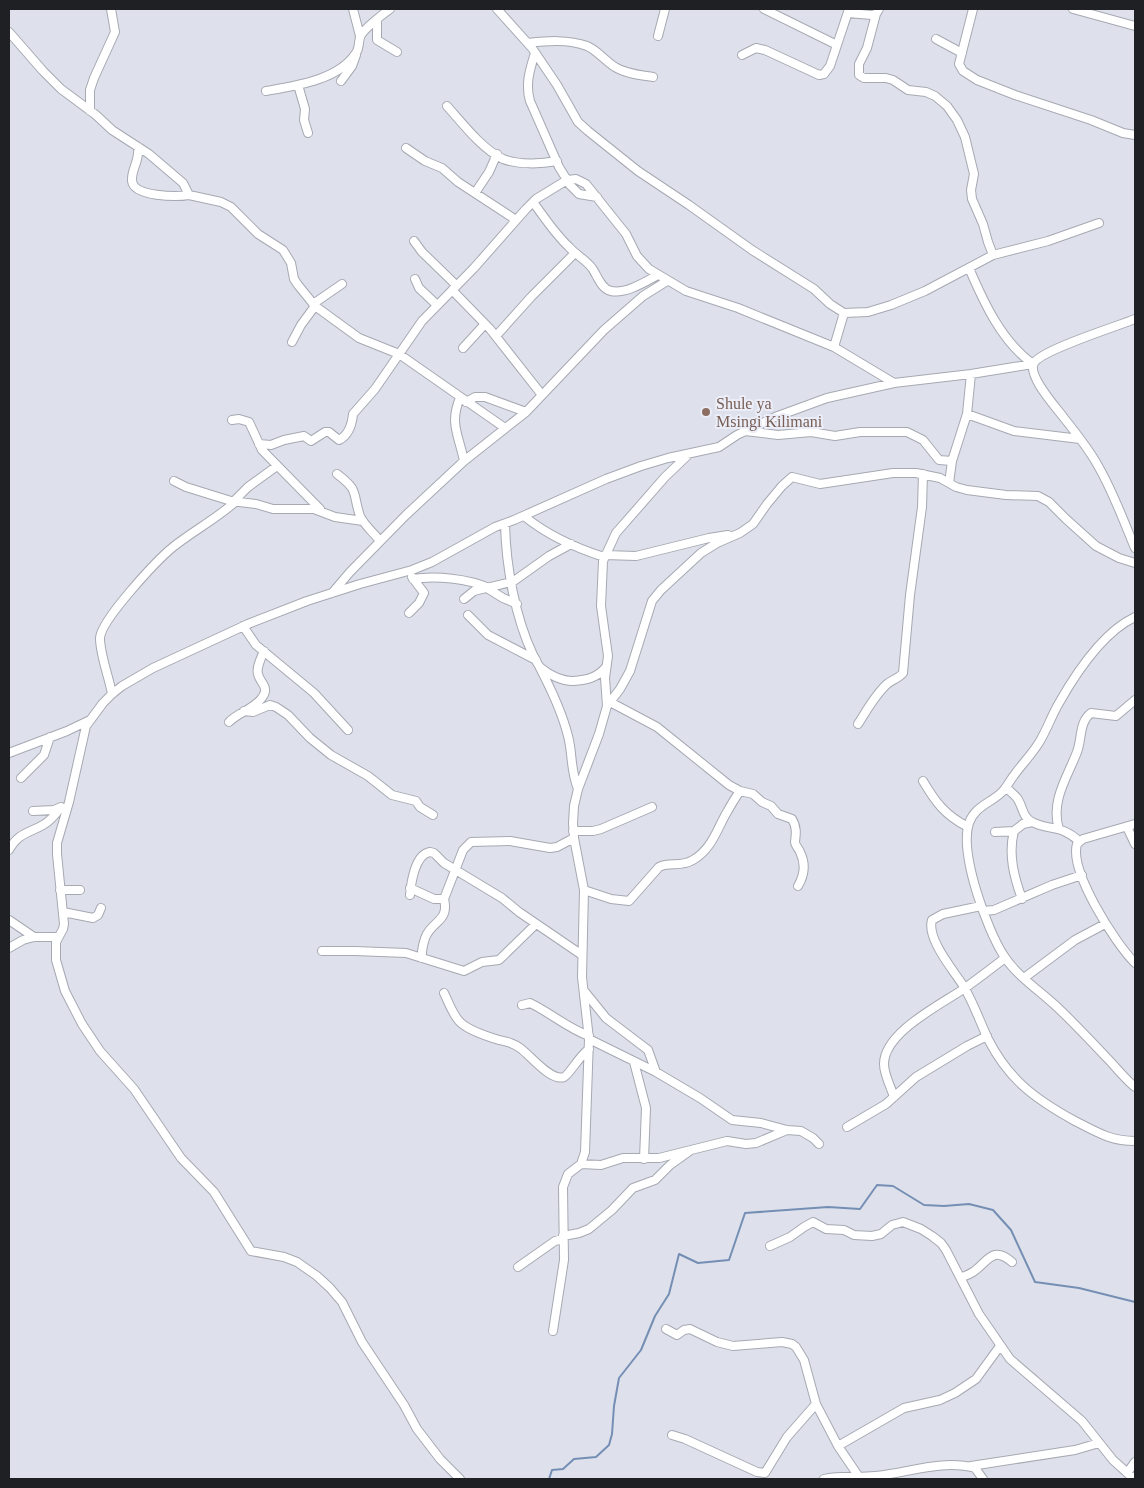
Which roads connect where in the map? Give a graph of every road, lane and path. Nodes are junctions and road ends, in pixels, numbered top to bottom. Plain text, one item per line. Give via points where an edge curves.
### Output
1 (111, 9) edge
2 (353, 9) edge
3 (390, 9) edge
4 (498, 9) edge
5 (665, 9) edge
6 (764, 9) edge
7 (973, 9) edge
8 (1073, 9) edge
9 (848, 11) edge
10 (878, 11) edge
11 (377, 20) junction
12 (1135, 26) edge
13 (9, 32) edge
14 (360, 36) junction
15 (658, 36) dead end
16 (936, 39) dead end
17 (528, 43) junction
18 (837, 45) junction
19 (357, 52) junction
20 (397, 52) dead end
21 (535, 53) junction
22 (962, 53) junction
23 (742, 55) dead end
24 (653, 77) dead end
25 (341, 80) dead end
26 (298, 85) junction
27 (266, 91) dead end
28 (447, 106) dead end
29 (90, 110) junction
30 (308, 133) dead end
31 (1135, 136) edge
32 (138, 147) junction
33 (406, 148) dead end
34 (497, 154) junction
35 (557, 162) junction
36 (567, 180) junction
37 (475, 193) junction
38 (189, 195) junction
39 (597, 197) junction
40 (533, 202) junction
41 (516, 220) junction
42 (1098, 224) dead end
43 (414, 241) dead end
44 (575, 252) junction
45 (993, 255) junction
46 (970, 268) junction
47 (658, 275) junction
48 (415, 279) dead end
49 (667, 281) junction
50 (342, 284) dead end
51 (454, 288) junction
52 (314, 305) junction
53 (437, 306) junction
54 (844, 313) junction
55 (1135, 319) edge
56 (485, 324) junction
57 (496, 336) junction
58 (292, 342) dead end
59 (834, 347) junction
60 (463, 348) dead end
61 (399, 354) junction
62 (1033, 364) junction
63 (971, 374) junction
64 (894, 383) junction
65 (542, 395) junction
66 (463, 400) junction
67 (526, 412) junction
68 (967, 414) junction
69 (232, 420) dead end
70 (505, 428) junction
71 (745, 431) junction
72 (1080, 439) junction
73 (259, 444) junction
74 (688, 455) junction
75 (464, 461) junction
76 (952, 461) junction
77 (277, 466) junction
78 (337, 474) dead end
79 (923, 474) junction
80 (174, 482) dead end
81 (949, 483) junction
82 (234, 502) junction
83 (321, 511) junction
84 (524, 516) junction
85 (363, 521) junction
86 (505, 524) junction
87 (740, 533) junction
88 (380, 541) junction
89 (571, 544) junction
90 (1135, 548) edge
91 (605, 556) junction
92 (1135, 563) edge
93 (407, 571) junction
94 (413, 579) junction
95 (511, 582) junction
96 (488, 588) junction
97 (333, 593) junction
98 (464, 599) dead end
99 (517, 604) junction
100 (410, 614) dead end
101 (468, 615) dead end
102 (1135, 617) edge
103 (243, 626) junction
104 (264, 651) junction
105 (538, 664) junction
106 (608, 665) junction
107 (112, 694) junction
108 (1135, 700) edge
109 (608, 704) junction
110 (244, 711) junction
111 (90, 720) junction
112 (229, 722) dead end
113 (858, 724) dead end
114 (348, 730) dead end
115 (50, 737) junction
116 (9, 753) edge
117 (21, 778) dead end
118 (923, 781) dead end
119 (1006, 787) junction
120 (578, 788) junction
121 (740, 792) junction
122 (69, 802) junction
123 (652, 807) dead end
124 (60, 808) junction
125 (33, 811) dead end
126 (433, 816) dead end
127 (1032, 822) junction
128 (1135, 824) edge
129 (1127, 826) junction
130 (968, 827) junction
131 (1059, 829) junction
132 (995, 832) dead end
133 (1014, 832) junction
134 (573, 834) junction
135 (1079, 841) junction
136 (1135, 844) edge
137 (9, 850) edge
138 (455, 869) junction
139 (1082, 875) junction
140 (798, 886) dead end
141 (60, 890) junction
142 (80, 890) dead end
143 (584, 890) junction
144 (444, 899) junction
145 (1022, 899) junction
146 (101, 908) dead end
147 (982, 908) junction
148 (63, 912) junction
149 (9, 920) edge
150 (536, 924) junction
151 (1105, 924) junction
152 (34, 937) junction
153 (58, 938) junction
154 (9, 948) edge
155 (322, 951) dead end
156 (582, 955) junction
157 (422, 958) junction
158 (1005, 958) junction
159 (1135, 963) edge
160 (1024, 978) junction
161 (965, 988) junction
162 (583, 990) junction
163 (444, 993) dead end
164 (522, 1005) dead end
165 (987, 1036) junction
166 (589, 1038) junction
167 (589, 1049) junction
168 (634, 1062) junction
169 (656, 1072) junction
170 (1135, 1087) edge
171 (894, 1097) junction
172 (847, 1127) dead end
173 (787, 1130) junction
174 (1135, 1141) edge
175 (819, 1144) dead end
176 (694, 1148) junction
177 (644, 1159) junction
178 (581, 1164) junction
179 (563, 1237) junction
180 (770, 1246) dead end
181 (1012, 1262) dead end
182 (518, 1267) dead end
183 (962, 1277) junction
184 (666, 1329) dead end
185 (553, 1331) dead end
186 (1000, 1346) junction
187 (816, 1404) junction
188 (672, 1435) dead end
189 (1100, 1443) junction
190 (838, 1446) junction
191 (1135, 1462) edge
192 (969, 1466) junction
193 (1127, 1474) junction
194 (859, 1477) junction
195 (460, 1479) edge
196 (824, 1479) edge
197 (983, 1479) edge
198 (1134, 1479) edge

1 - 29 street via 115,32 90,90
2 - 14 street
3 - 11 street
4 - 17 street
5 - 15 street
6 - 18 street
7 - 22 street
8 - 12 street
9 - 10 street via 872,15
9 - 18 street
10 - 45 street via 858,75 893,80 908,90 935,96 947,106 965,137 974,174 970,190 972,199
11 - 14 street
11 - 20 street via 377,40
13 - 29 street via 43,71
14 - 19 street
16 - 22 street
17 - 21 street
17 - 24 street via 578,43 623,71
18 - 23 street via 830,66 819,75 765,50 756,48
19 - 25 street via 352,66
19 - 26 street via 328,75
21 - 35 street via 529,72 528,92
21 - 54 street via 574,117 588,131 638,171 814,289
22 - 31 street via 959,64 963,71 977,80
26 - 27 street
26 - 30 street
28 - 34 street
29 - 32 street
32 - 38 street via 183,183
32 - 38 street via 138,160 132,176 135,188 150,194
33 - 37 street via 442,168
34 - 35 street via 521,163
34 - 37 street
35 - 36 street
36 - 39 street via 579,194
36 - 39 street via 582,181
36 - 40 street
37 - 41 street
38 - 52 street via 231,207 258,234 283,250 291,263 294,279
39 - 47 street via 626,234 637,256
40 - 41 street
40 - 44 street
41 - 51 street
42 - 45 street
43 - 51 street
44 - 47 street via 608,290 630,288
44 - 57 street
45 - 46 street
46 - 54 street via 890,305 868,312
46 - 62 street via 1008,340
47 - 49 street
48 - 53 street via 419,288
49 - 59 street
49 - 65 street via 643,296 604,330
50 - 52 street
51 - 53 street
51 - 56 street
52 - 58 street
52 - 61 street via 359,338
53 - 61 street
54 - 59 street
55 - 62 street via 1050,352
56 - 57 street
56 - 60 street
57 - 65 street
59 - 64 street
61 - 66 street
61 - 73 street via 353,414 353,423 341,440 325,432 311,441 304,436 271,446
62 - 63 street
62 - 72 street via 1034,376 1041,389
63 - 64 street
63 - 68 street
64 - 71 street via 827,398
65 - 67 street
66 - 67 street via 485,397
66 - 70 street
66 - 75 street via 454,415 454,425
67 - 70 street
68 - 72 street via 1014,431
68 - 76 street
69 - 73 street via 249,422
70 - 75 street
71 - 74 street via 719,447
71 - 76 street via 778,435 811,432 835,436 860,432 907,432 923,440 939,460
72 - 90 street via 1111,491
73 - 77 street
74 - 84 street via 668,458 606,479
74 - 91 street via 616,533
75 - 88 street
76 - 81 street
77 - 82 street via 248,486
77 - 83 street
78 - 85 street via 355,492
79 - 81 street
79 - 87 street via 893,473 820,484 792,477 766,504 755,522
79 - 113 street via 903,673 883,688
80 - 82 street
81 - 92 street via 973,491 1045,498 1096,546
82 - 83 street via 273,509
82 - 107 street via 171,549 127,595 102,628 101,651
83 - 85 street
84 - 86 street
84 - 89 street via 542,530
85 - 88 street
86 - 93 street via 432,562
86 - 95 street
87 - 91 street via 636,556
87 - 109 street via 701,553 652,601 630,671
88 - 97 street
89 - 91 street
89 - 95 street
91 - 106 street via 601,606
93 - 94 street
93 - 97 street
94 - 96 street via 464,580
94 - 100 street via 424,593
95 - 96 street
95 - 99 street
96 - 98 street via 474,591
96 - 99 street
97 - 103 street
99 - 105 street
101 - 105 street via 488,635
102 - 119 street via 1112,631 1095,652 1067,689 1038,745
103 - 104 street
103 - 107 street via 153,668
104 - 110 street via 258,671 265,692 257,704
104 - 114 street via 314,693
105 - 106 street via 559,679 568,681 592,679
105 - 120 street via 562,717
106 - 109 street
107 - 111 street
108 - 131 street via 1116,716 1091,713 1086,717 1078,750 1060,792 1056,813
109 - 120 street
109 - 121 street via 657,727
110 - 112 street
110 - 126 street via 253,712 270,705 276,707 336,758 392,795 416,801
111 - 115 street
111 - 122 street
115 - 116 street
115 - 117 street via 44,754
118 - 130 street via 942,809
119 - 127 street via 1017,797 1025,816
119 - 130 street via 983,805
120 - 134 street
121 - 140 street via 753,794 794,822 804,871
121 - 143 street via 705,851 684,864 659,867 629,902
122 - 124 street
122 - 141 street via 57,843
123 - 134 street via 601,829
124 - 125 street
124 - 137 street via 46,823 17,838
127 - 131 street
127 - 133 street via 1023,824
128 - 129 street
129 - 135 street
129 - 136 street
130 - 147 street via 969,856
131 - 135 street
132 - 133 street
133 - 145 street via 1012,865
134 - 138 street via 557,847 550,848 510,841 471,842 463,850
134 - 143 street
135 - 139 street via 1076,851
138 - 144 street
138 - 144 street via 434,853 426,852 412,877 410,892
138 - 150 street
139 - 145 street
139 - 151 street
141 - 142 street
141 - 148 street
143 - 156 street
144 - 157 street via 443,918 428,933
145 - 147 street via 994,910
146 - 148 street via 93,918
147 - 158 street
147 - 161 street via 943,914 931,924 935,941
148 - 153 street via 64,924
149 - 152 street
150 - 156 street
150 - 157 street via 499,960 482,962 464,971
151 - 159 street
151 - 160 street via 1075,940
152 - 153 street
152 - 154 street
153 - 195 street via 55,948 65,990 100,1050 134,1089 181,1158 214,1192 251,1251 297,1262 317,1276 342,1302 362,1342 417,1429
155 - 157 street via 396,952
156 - 162 street
158 - 160 street
158 - 161 street
160 - 170 street
161 - 165 street
161 - 171 street via 910,1024 891,1046 884,1064
162 - 166 street
162 - 169 street via 606,1018 648,1050
163 - 167 street via 457,1019 463,1024 512,1043 555,1076 565,1076
164 - 166 street via 530,1003
165 - 171 street via 916,1077
165 - 174 street via 999,1058 1028,1092 1109,1138
166 - 167 street
166 - 168 street
167 - 178 street via 585,1152
168 - 169 street
168 - 177 street via 646,1108
169 - 173 street via 732,1120
171 - 172 street
173 - 175 street via 801,1131
173 - 176 street via 756,1143 726,1141
176 - 177 street
176 - 179 street via 655,1180 633,1188 589,1230
177 - 178 street via 623,1158 601,1165
178 - 179 street via 568,1174 564,1182
179 - 182 street
179 - 185 street via 562,1279
180 - 183 street via 813,1222 826,1229 872,1236 903,1222 921,1229 941,1243
181 - 183 street via 1000,1255 989,1257 974,1272
183 - 186 street via 970,1297
184 - 187 street via 677,1335 690,1329 733,1346 792,1344 804,1360
186 - 189 street via 1010,1360 1082,1421
186 - 190 street via 976,1378 955,1392 940,1400 904,1408
187 - 188 street via 787,1437 765,1473
187 - 190 street
189 - 192 street via 1076,1450
189 - 193 street
190 - 194 street
191 - 193 street
192 - 194 street via 928,1467
192 - 197 street via 977,1470
193 - 198 street
194 - 196 street

